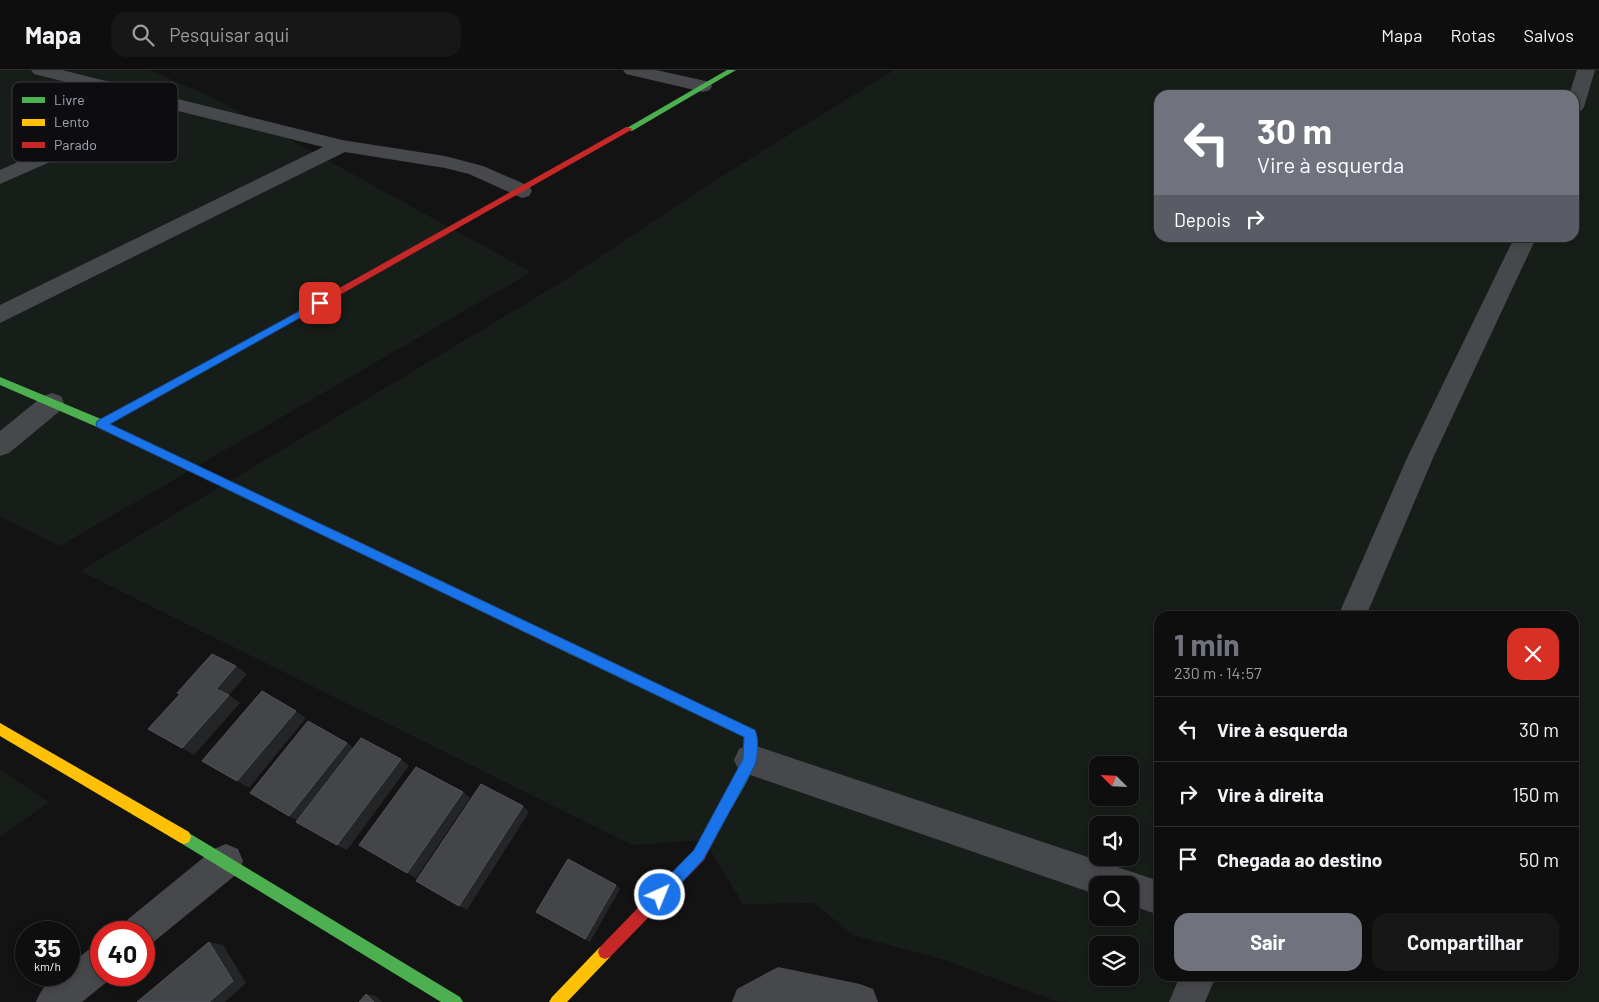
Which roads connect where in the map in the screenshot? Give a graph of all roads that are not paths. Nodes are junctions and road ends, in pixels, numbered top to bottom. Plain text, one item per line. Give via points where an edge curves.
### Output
1 (40, 70) edge
2 (632, 70) edge
3 (732, 70) edge
4 (1586, 70) edge
5 (88, 82) edge
6 (703, 86) junction
7 (1579, 92) edge
8 (178, 104) edge
9 (342, 146) junction
10 (36, 162) edge
11 (0, 178) edge
12 (522, 191) junction
13 (1523, 242) edge
14 (0, 315) edge
15 (0, 381) edge
16 (52, 403) junction
17 (101, 424) junction
18 (0, 446) edge
19 (1354, 611) edge
20 (0, 729) edge
21 (750, 760) junction
22 (226, 861) junction
23 (1093, 876) edge
24 (1139, 891) edge
25 (1154, 896) edge
26 (152, 921) edge
27 (90, 973) edge
28 (1196, 981) edge
29 (54, 1002) edge
30 (455, 1002) edge
31 (558, 1002) edge
32 (750, 1002) edge
33 (860, 1002) edge
34 (1186, 1002) edge

1 - 5 street
2 - 6 street
3 - 6 street
4 - 7 street
6 - 12 street
8 - 9 street
9 - 12 street via 445,162 476,170
9 - 14 street
10 - 11 street
12 - 17 street
13 - 19 street via 1420,458
15 - 16 street
16 - 17 street
16 - 18 street
17 - 21 street via 750,734
20 - 22 street
21 - 23 street
21 - 31 street via 698,855
22 - 26 street
22 - 30 street
24 - 25 street
27 - 29 street
28 - 34 street
32 - 33 street via 778,986

